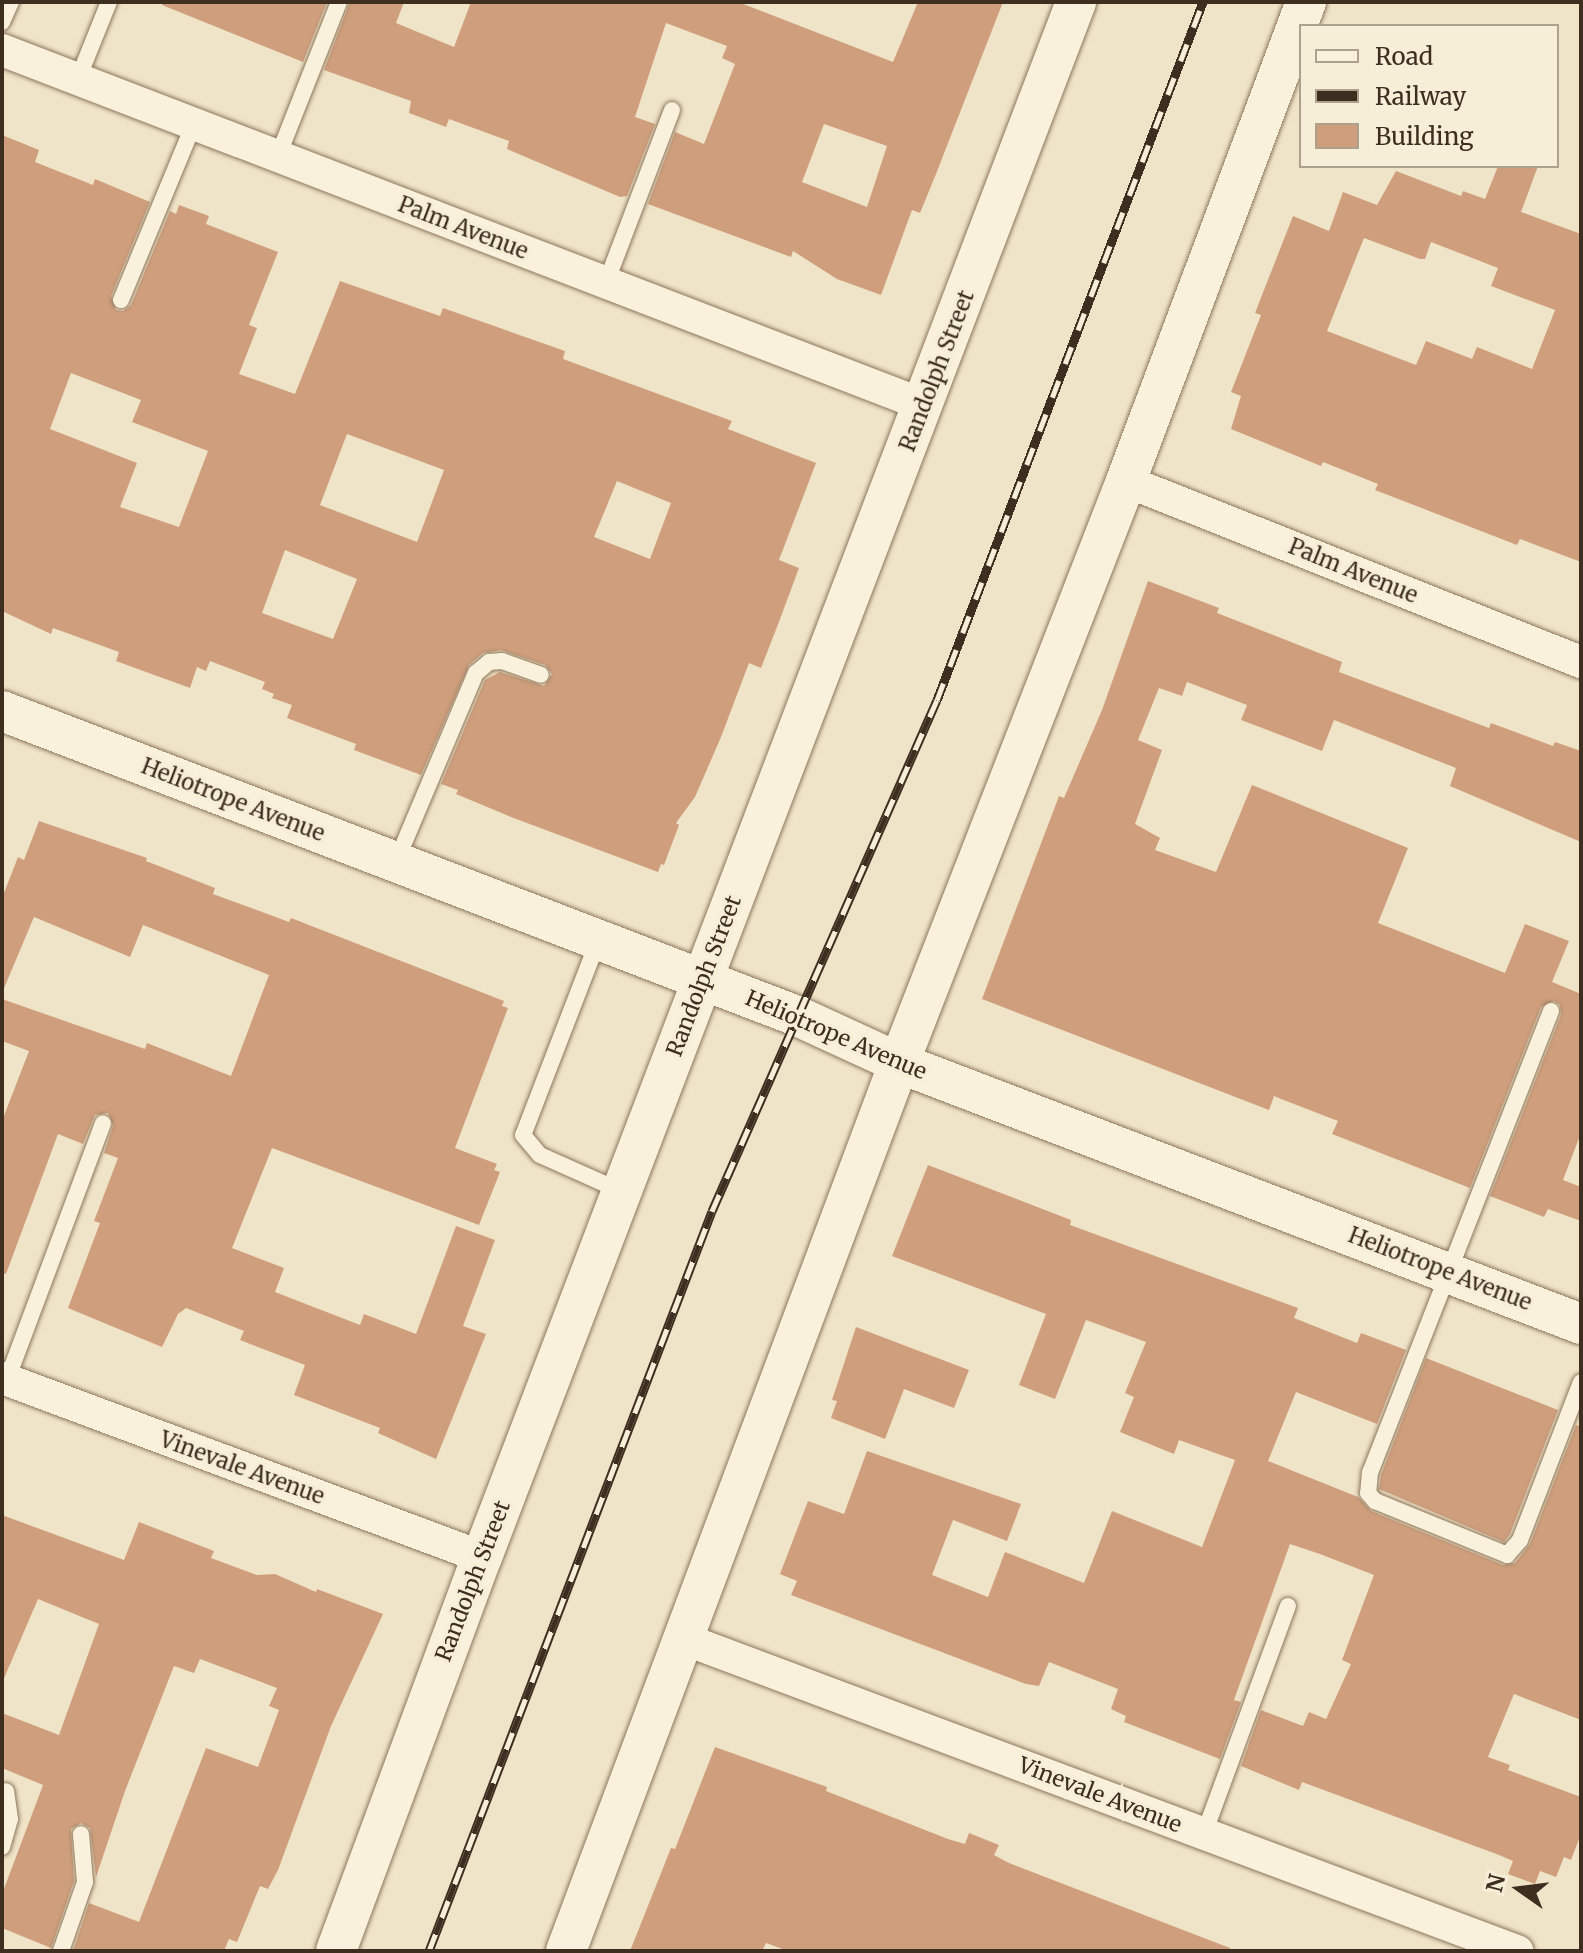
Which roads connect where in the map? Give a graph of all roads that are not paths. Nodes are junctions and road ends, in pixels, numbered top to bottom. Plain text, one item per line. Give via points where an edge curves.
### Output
1 (11, 2) edge
2 (109, 2) edge
3 (339, 2) edge
4 (1076, 2) edge
5 (1306, 2) edge
6 (2, 22) edge
7 (2, 50) edge
8 (78, 79) junction
9 (672, 110) dead end
10 (194, 124) junction
11 (278, 156) junction
12 (606, 283) junction
13 (121, 300) dead end
14 (924, 405) junction
15 (1126, 481) junction
16 (1581, 662) edge
17 (541, 675) dead end
18 (2, 711) edge
19 (396, 863) junction
20 (598, 941) junction
21 (701, 981) junction
22 (1551, 1011) dead end
23 (899, 1063) junction
24 (103, 1123) dead end
25 (621, 1191) junction
26 (1450, 1273) junction
27 (1581, 1324) edge
28 (4, 1379) edge
29 (1581, 1382) edge
30 (482, 1557) junction
31 (1288, 1606) dead end
32 (684, 1639) junction
33 (6, 1791) dead end
34 (81, 1834) dead end
35 (1204, 1834) junction
36 (2, 1847) edge
37 (61, 1951) edge
38 (336, 1951) edge
39 (566, 1951) edge
40 (1517, 1951) edge

1 - 6 lane
2 - 8 lane
3 - 11 lane
4 - 14 street, Randolph Street
5 - 15 street
7 - 8 street, Palm Avenue
8 - 10 street, Palm Avenue
9 - 12 lane
10 - 11 street, Palm Avenue
10 - 13 lane
11 - 12 street, Palm Avenue
12 - 14 street, Palm Avenue
14 - 21 street, Randolph Street
15 - 16 street, Palm Avenue
15 - 23 street
17 - 19 lane via 502,661 489,662 476,673
18 - 19 street, Heliotrope Avenue
19 - 20 street, Heliotrope Avenue
20 - 21 street, Heliotrope Avenue
20 - 25 lane via 523,1135 540,1155
21 - 23 street, Heliotrope Avenue via 797,1016
21 - 25 street, Randolph Street
22 - 26 lane
23 - 26 street, Heliotrope Avenue
23 - 32 street
24 - 28 lane
25 - 30 street, Randolph Street
26 - 27 street, Heliotrope Avenue
26 - 29 lane via 1370,1472 1368,1493 1375,1501 1507,1555
28 - 30 street, Vinevale Avenue
30 - 38 street, Randolph Street
31 - 35 lane
32 - 35 street, Vinevale Avenue
32 - 39 street
33 - 36 lane via 10,1819
34 - 37 lane via 85,1882
35 - 40 street, Vinevale Avenue

